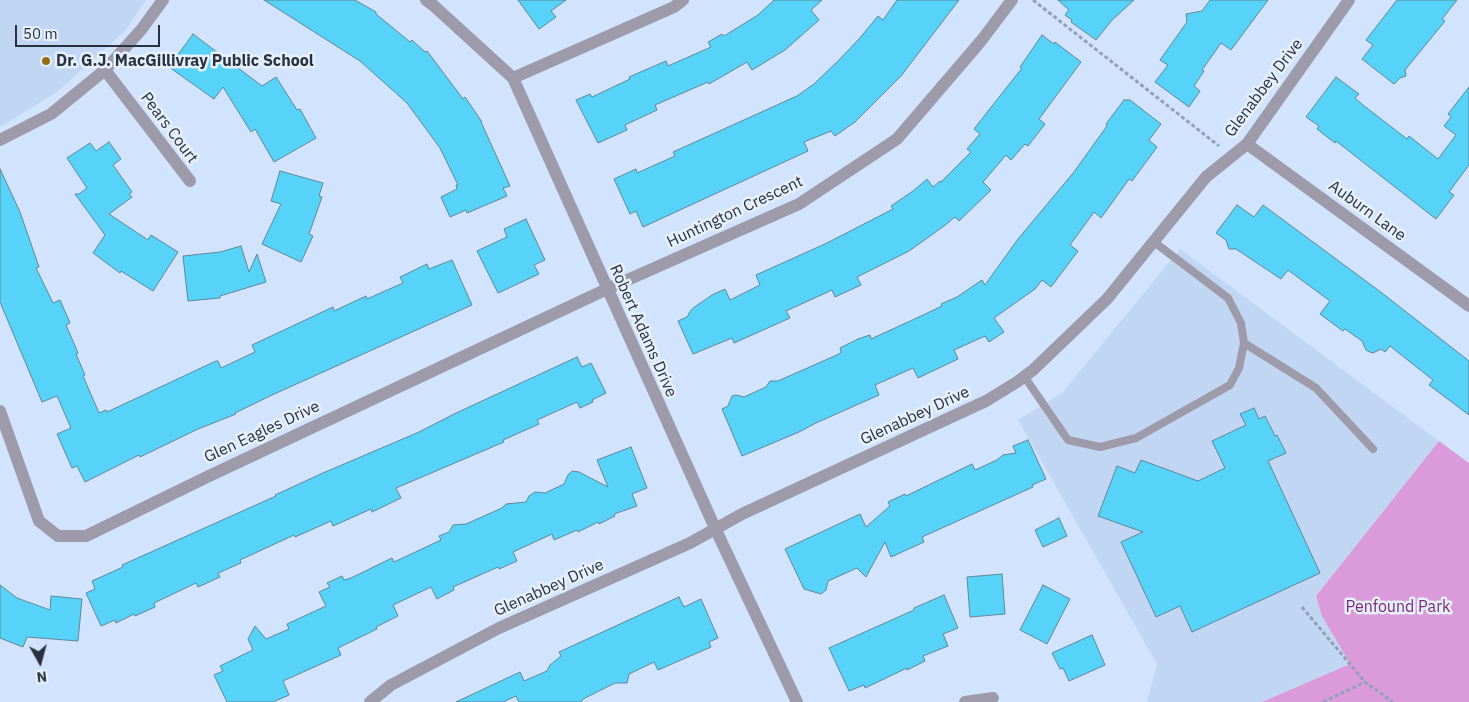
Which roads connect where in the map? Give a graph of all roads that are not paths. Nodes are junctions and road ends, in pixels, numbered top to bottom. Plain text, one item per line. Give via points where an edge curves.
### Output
1 (163, 0) edge
2 (426, 0) edge
3 (683, 0) edge
4 (1012, 0) edge
5 (1349, 0) edge
6 (105, 70) junction
7 (513, 78) junction
8 (0, 140) edge
9 (1247, 144) junction
10 (190, 181) dead end
11 (1154, 242) junction
12 (606, 289) junction
13 (1467, 299) edge
14 (1244, 344) junction
15 (1024, 376) junction
16 (0, 411) edge
17 (1373, 448) dead end
18 (714, 528) junction
19 (993, 698) dead end
20 (370, 702) edge
21 (797, 702) edge
22 (965, 702) edge

1 - 6 street
2 - 7 street, Robert Adams Drive
3 - 7 street via 674,7
4 - 12 street, Huntington Crescent via 897,139 799,204
5 - 9 street, Glenabbey Drive
6 - 8 street via 51,114
6 - 10 street, Pears Court
7 - 12 street, Robert Adams Drive
9 - 11 street, Glenabbey Drive via 1206,176
9 - 13 street, Auburn Lane
11 - 14 lane via 1228,298 1241,323
11 - 15 street, Glenabbey Drive via 1107,299
12 - 16 street, Glen Eagles Drive via 86,536 58,536 39,521
12 - 18 street, Robert Adams Drive
14 - 15 lane via 1239,368 1230,385 1136,438 1100,447 1068,440
14 - 17 lane via 1316,388
15 - 18 street, Glenabbey Drive via 986,401
18 - 20 street, Glenabbey Drive via 690,543 499,628 391,685
18 - 21 street, Robert Adams Drive
19 - 22 street

